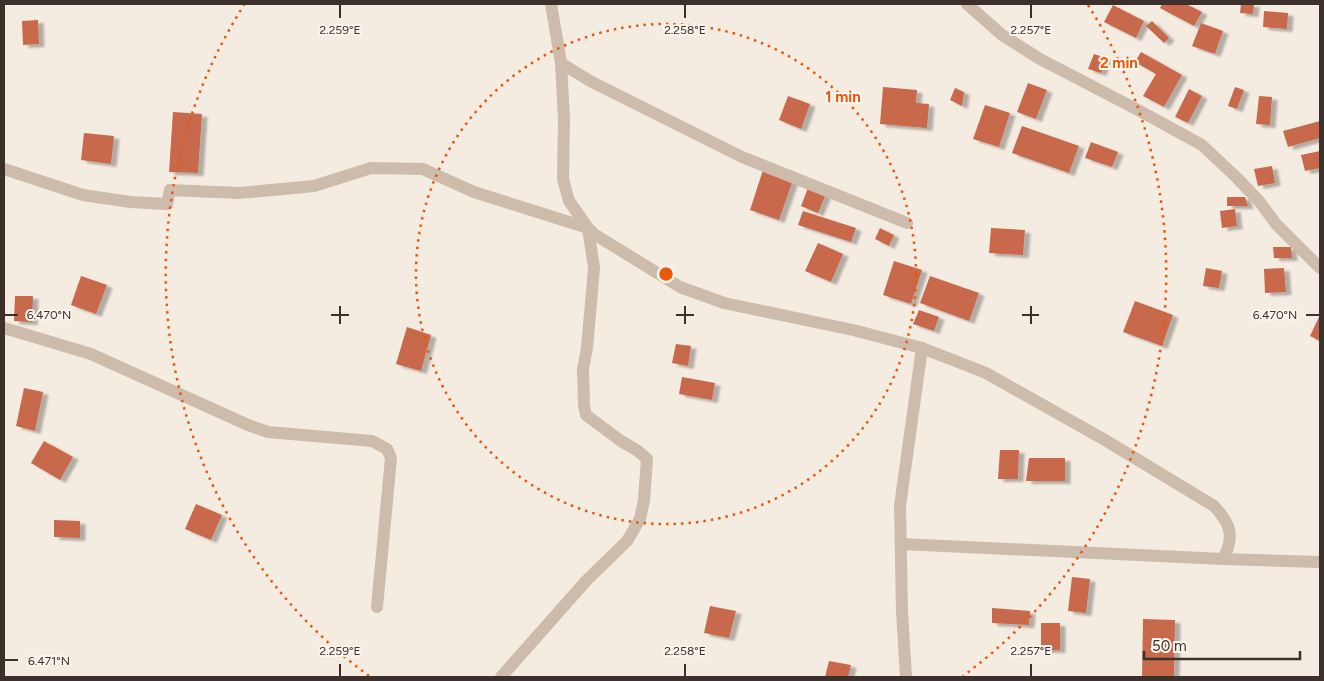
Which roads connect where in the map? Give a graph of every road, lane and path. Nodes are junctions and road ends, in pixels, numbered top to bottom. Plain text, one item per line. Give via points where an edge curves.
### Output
1 (551, 4) edge
2 (967, 4) edge
3 (561, 63) junction
4 (4, 169) edge
5 (907, 223) dead end
6 (588, 228) junction
7 (1320, 268) edge
8 (4, 328) edge
9 (922, 348) junction
10 (901, 544) junction
11 (1223, 559) junction
12 (1320, 562) edge
13 (377, 607) dead end
14 (501, 677) edge
15 (906, 677) edge

1 - 3 street
2 - 7 street via 1002,35 1040,59 1202,145
3 - 5 street via 590,81 742,157
3 - 6 street via 563,179 569,201
4 - 6 street via 83,195 167,204 170,190 238,193 314,186 371,168 423,169 474,192
6 - 9 street via 680,287 724,304 844,328
6 - 14 street via 594,268 588,348 583,369 584,406 586,415 646,459 644,500 640,519 627,541 586,581
8 - 13 street via 91,354 268,432 372,441 387,448 391,458
9 - 10 street via 900,506
9 - 11 street via 986,373 1214,506 1229,527 1230,546
10 - 11 street
10 - 15 street
11 - 12 street

